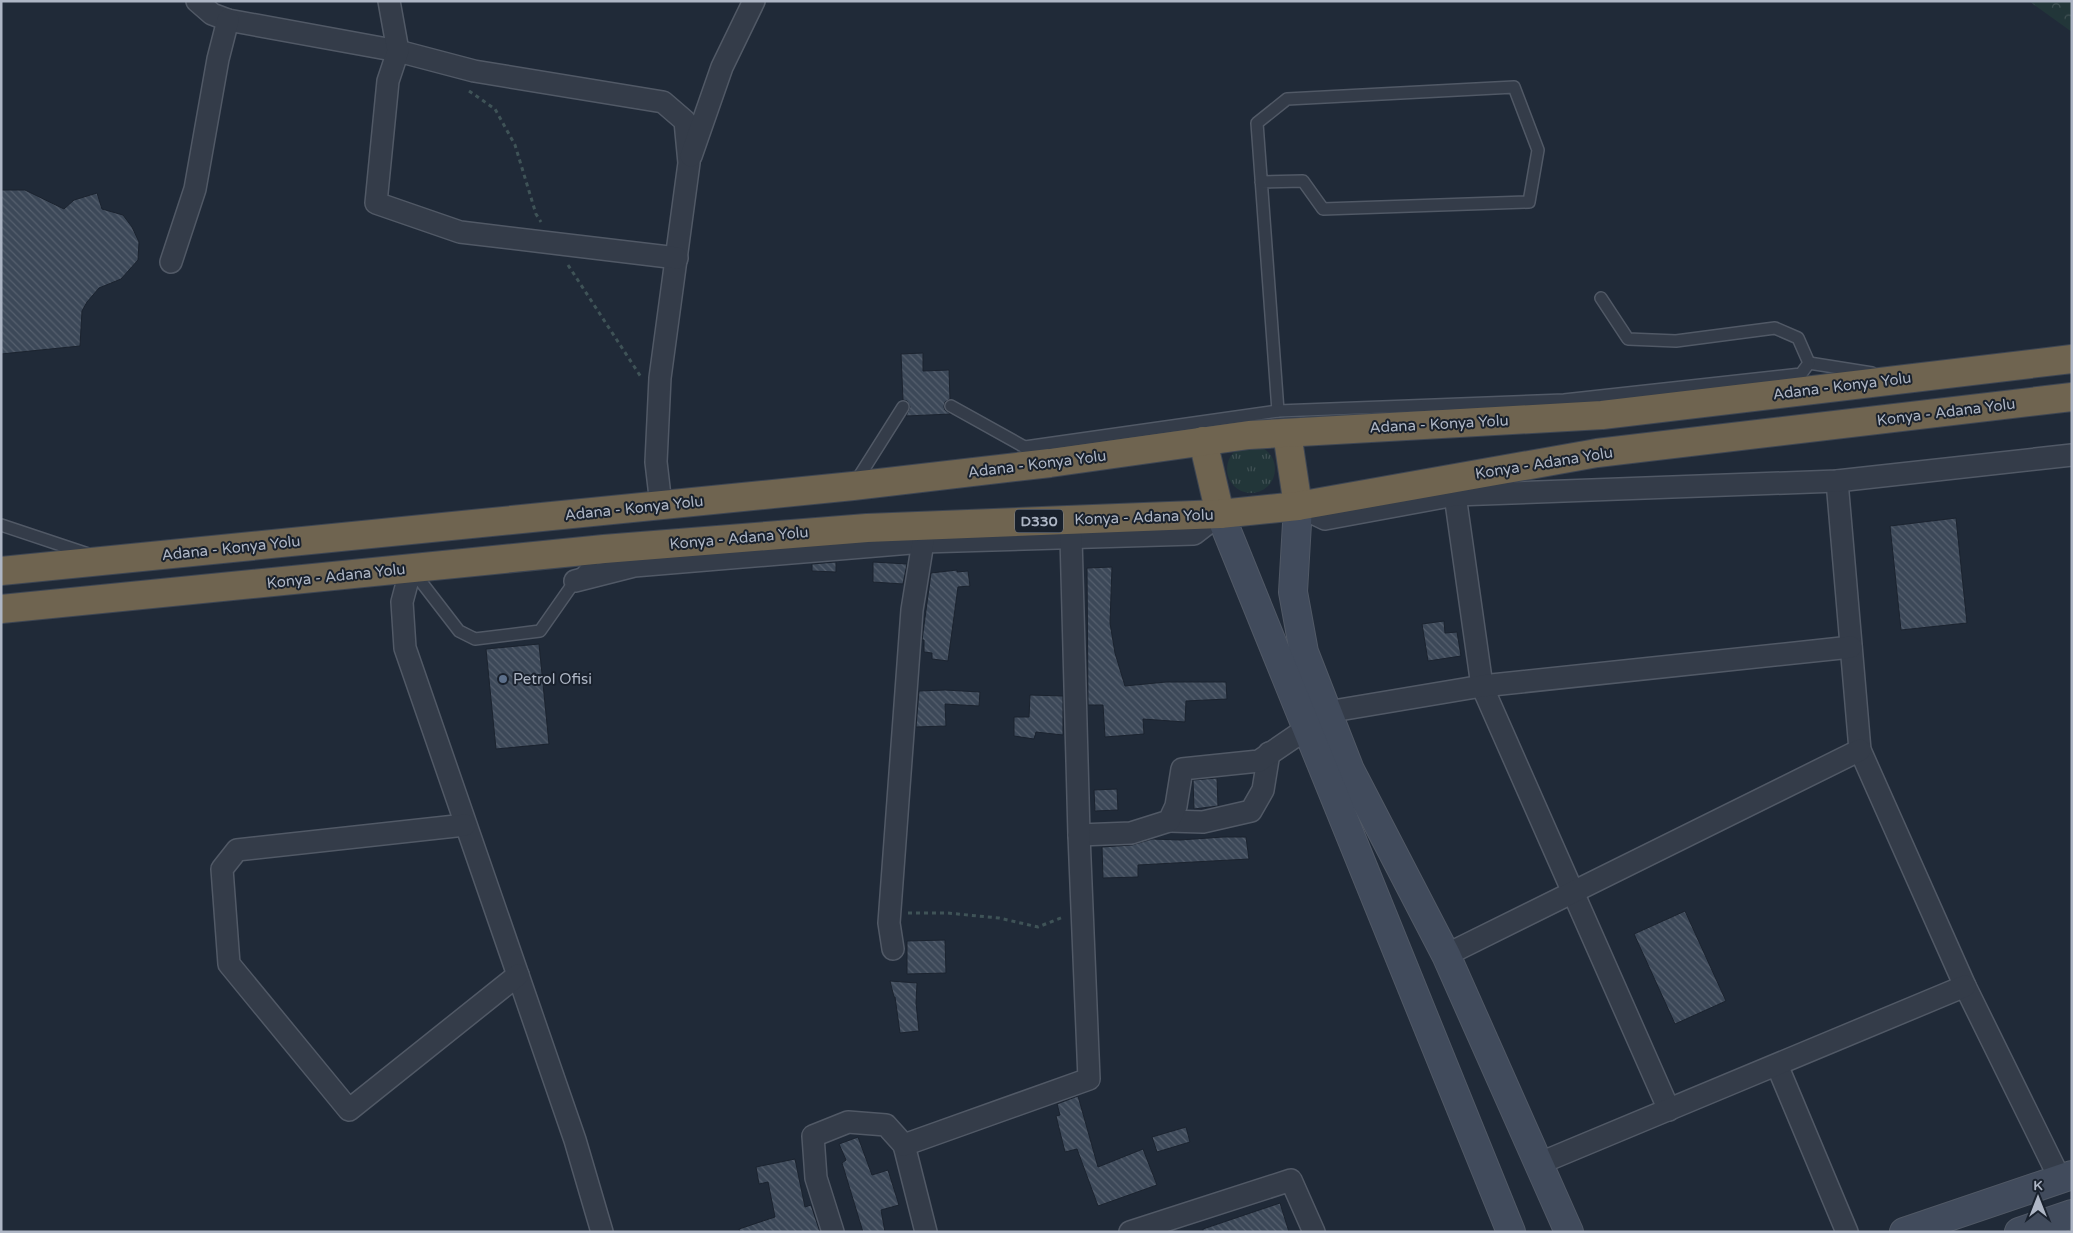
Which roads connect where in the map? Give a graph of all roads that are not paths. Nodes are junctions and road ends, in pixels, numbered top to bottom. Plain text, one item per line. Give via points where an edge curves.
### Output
1 (197, 1) edge
2 (389, 1) edge
3 (754, 1) edge
4 (228, 20) junction
5 (398, 51) junction
6 (689, 163) junction
7 (1261, 182) junction
8 (676, 258) junction
9 (171, 262) dead end
10 (1601, 298) dead end
11 (2072, 358) edge
12 (1809, 363) junction
13 (1905, 378) junction
14 (2072, 397) edge
15 (951, 406) dead end
16 (904, 407) dead end
17 (1282, 422) junction
18 (1203, 442) junction
19 (1025, 447) junction
20 (2072, 455) edge
21 (1050, 463) junction
22 (1837, 481) junction
23 (853, 486) junction
24 (1455, 495) junction
25 (661, 505) junction
26 (1298, 506) junction
27 (1220, 514) junction
28 (1, 525) edge
29 (1071, 537) junction
30 (923, 542) junction
31 (604, 549) junction
32 (107, 560) junction
33 (411, 568) junction
34 (1, 571) edge
35 (575, 581) junction
36 (1, 610) edge
37 (1851, 647) junction
38 (1482, 686) junction
39 (1327, 712) junction
40 (1306, 729) junction
41 (1860, 750) junction
42 (1269, 753) junction
43 (1169, 820) junction
44 (465, 825) junction
45 (1079, 835) junction
46 (1573, 892) junction
47 (893, 949) dead end
48 (1446, 955) junction
49 (518, 975) junction
50 (1965, 986) junction
51 (1778, 1065) junction
52 (1669, 1110) junction
53 (904, 1145) junction
54 (1538, 1164) junction
55 (2066, 1177) edge
56 (2067, 1221) edge
57 (602, 1232) edge
58 (833, 1232) edge
59 (926, 1232) edge
60 (1130, 1232) edge
61 (1314, 1232) edge
62 (1511, 1232) edge
63 (1569, 1232) edge
64 (1847, 1232) edge
65 (1904, 1232) edge
66 (2019, 1232) edge

1 - 4 street via 212,14
2 - 5 street
3 - 6 street via 722,67
4 - 5 street
4 - 9 street via 195,189
5 - 6 street via 474,72 664,102 684,121
5 - 8 street via 388,81 376,203 460,232
6 - 8 street
7 - 7 lane via 1303,181 1323,209 1530,202 1538,150 1514,87 1287,99 1257,123
7 - 17 lane
8 - 25 street via 660,378 656,462
10 - 12 lane via 1628,339 1676,341 1775,328 1798,338
11 - 13 highway, Adana - Konya Yolu
12 - 13 lane
12 - 17 lane via 1800,374 1564,400
13 - 17 highway, Adana - Konya Yolu via 1602,415
14 - 26 highway, Konya - Adana Yolu / D330 via 1597,453
15 - 19 lane
16 - 23 lane
17 - 18 highway, Adana - Konya Yolu via 1249,435
17 - 19 lane
17 - 26 highway
18 - 21 highway, Adana - Konya Yolu
18 - 27 highway
19 - 21 lane
20 - 22 street
21 - 23 highway, Adana - Konya Yolu
22 - 24 street
22 - 37 street
23 - 25 highway, Adana - Konya Yolu
24 - 26 street via 1325,519
24 - 38 street
25 - 32 highway, Adana - Konya Yolu
26 - 27 highway, Konya - Adana Yolu / D330
26 - 39 main road via 1293,592 1304,652
27 - 29 street via 1194,534
27 - 31 highway, Konya - Adana Yolu / D330 via 867,528
27 - 40 main road
28 - 32 lane
29 - 30 street
29 - 45 street
30 - 35 street via 634,566
30 - 47 street via 912,610 889,923
31 - 33 highway, Konya - Adana Yolu / D330
31 - 35 lane
32 - 34 highway, Adana - Konya Yolu
33 - 35 lane via 459,631 475,639 540,631
33 - 36 highway, Konya - Adana Yolu / D330
33 - 44 street via 402,602 405,648
37 - 38 street
37 - 41 street
38 - 39 street
38 - 46 street
39 - 48 main road via 1350,770
40 - 42 street
40 - 62 main road
41 - 46 street
41 - 50 street
42 - 43 street via 1259,761 1182,769 1176,806
42 - 43 street via 1263,790 1251,811 1203,822
43 - 45 street via 1131,833
44 - 49 street
44 - 49 street via 237,850 222,869 229,964 349,1110
45 - 53 street via 1089,1079
46 - 48 street
46 - 52 street
48 - 54 main road
49 - 57 street via 575,1140
50 - 51 street
50 - 55 street
51 - 52 street
51 - 64 street
52 - 54 street
53 - 58 street via 886,1125 848,1122 813,1136 816,1178
53 - 59 street
54 - 63 main road
55 - 65 main road
56 - 66 main road
60 - 61 street via 1291,1180

